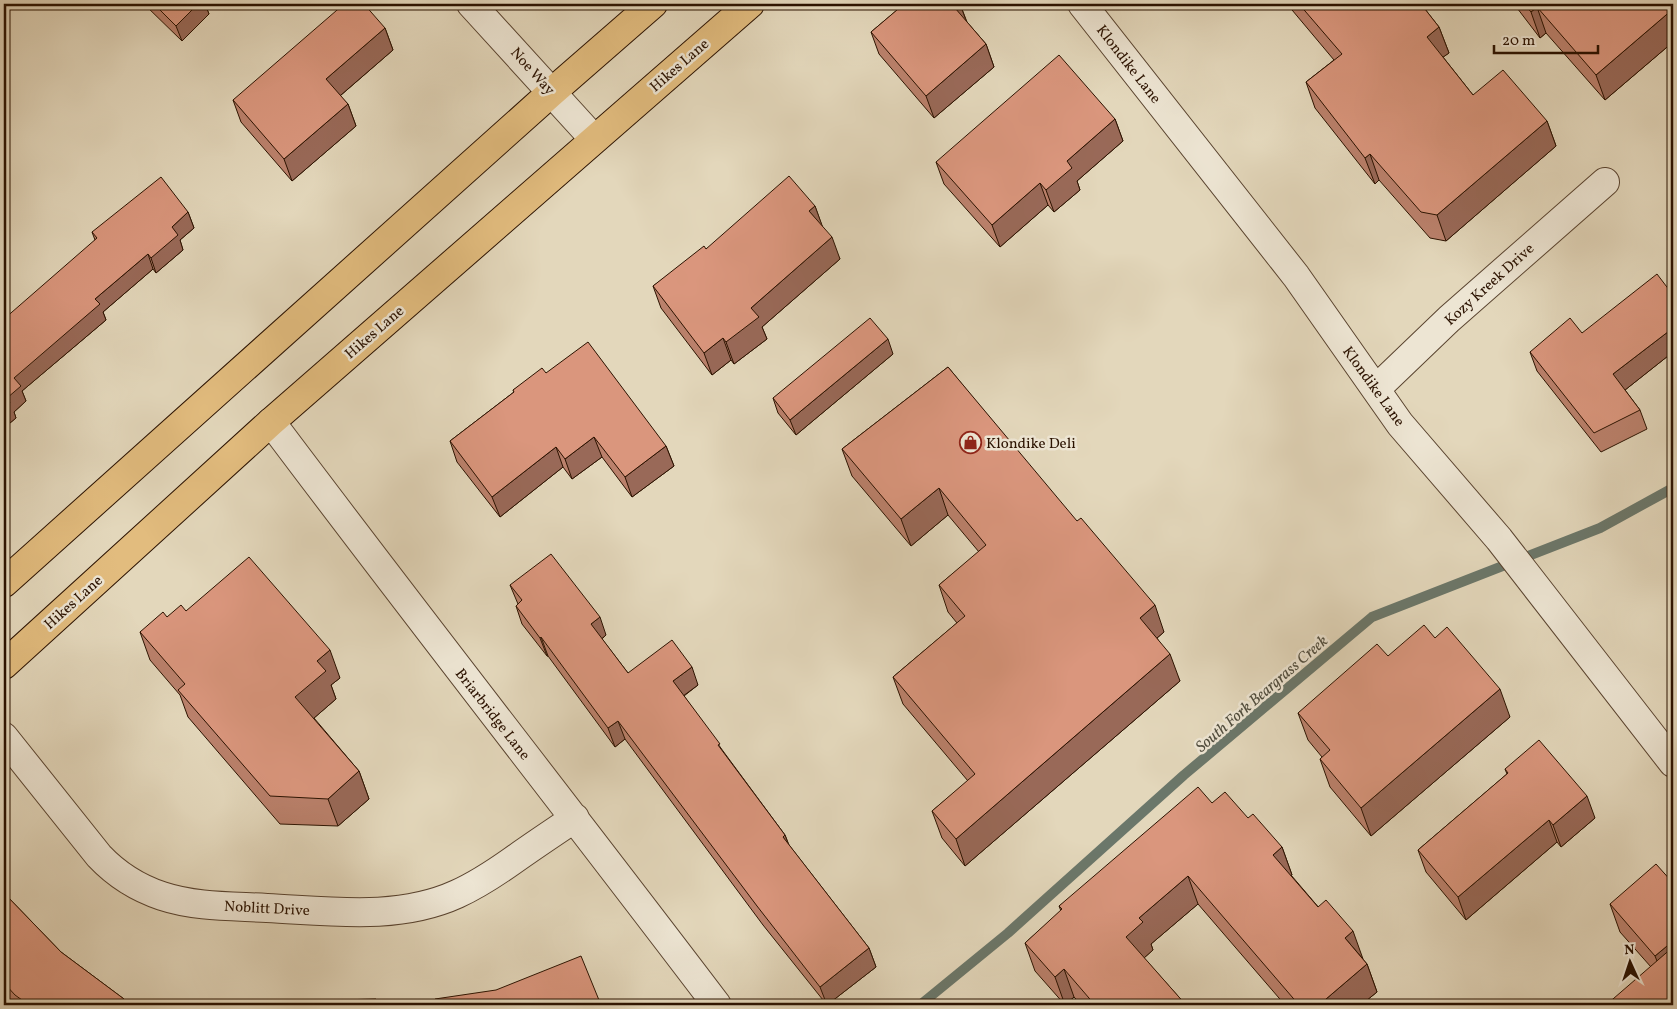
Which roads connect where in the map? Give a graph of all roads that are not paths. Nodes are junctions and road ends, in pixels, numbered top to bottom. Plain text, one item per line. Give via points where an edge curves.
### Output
1 (472, 4) edge
2 (653, 4) edge
3 (750, 4) edge
4 (1082, 4) edge
5 (552, 92) junction
6 (594, 139) junction
7 (1605, 182) dead end
8 (1376, 389) junction
9 (270, 422) junction
10 (4, 583) edge
11 (4, 665) edge
12 (4, 738) edge
13 (1673, 763) edge
14 (575, 818) junction
15 (717, 1005) edge

1 - 5 street, Noe Way
2 - 5 main road
3 - 6 main road, Hikes Lane
4 - 8 street, Klondike Lane via 1296,276
5 - 6 street, Noe Way
5 - 10 main road
6 - 9 main road, Hikes Lane
7 - 8 street, Kozy Kreek Drive via 1449,319
8 - 13 street, Klondike Lane via 1400,424 1499,539
9 - 11 main road, Hikes Lane
9 - 14 street, Briarbridge Lane
12 - 14 street, Noblitt Drive via 109,867 134,885 156,894 200,904 398,911 457,894 484,880
14 - 15 street, Briarbridge Lane

